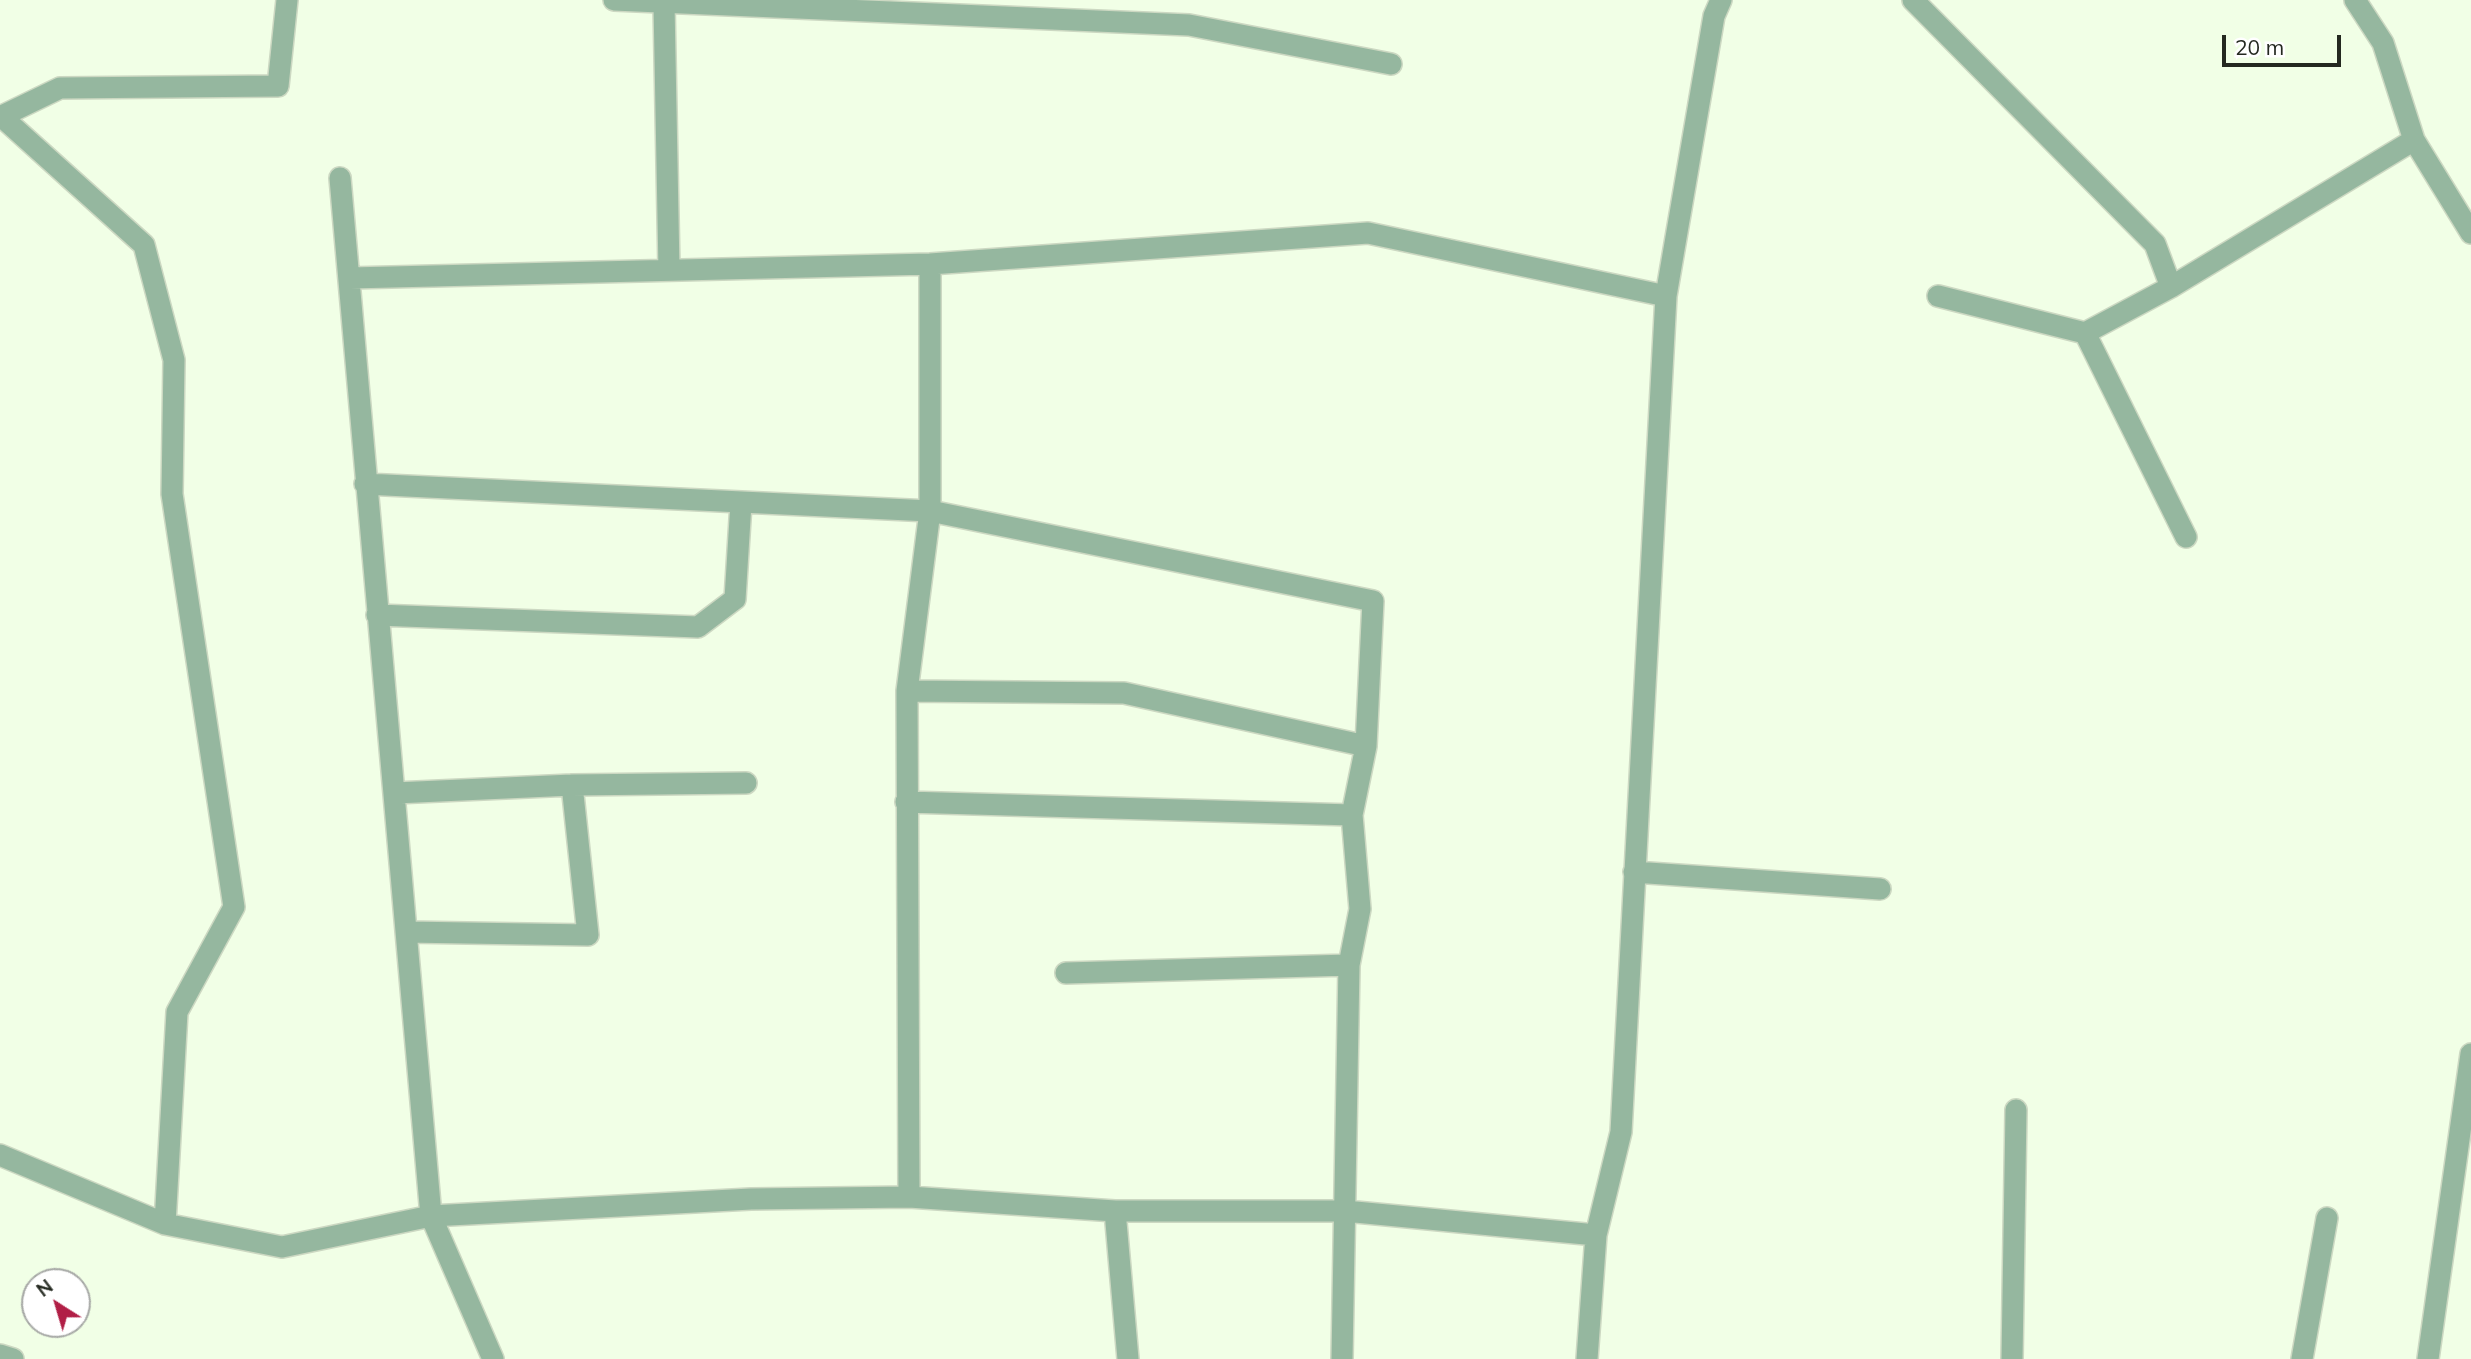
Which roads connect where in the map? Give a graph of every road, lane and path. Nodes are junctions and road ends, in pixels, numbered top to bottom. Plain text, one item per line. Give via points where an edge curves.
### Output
1 (287, 0) edge
2 (614, 0) edge
3 (1721, 0) edge
4 (1913, 0) edge
5 (2355, 0) edge
6 (664, 4) junction
7 (1391, 64) dead end
8 (1, 117) edge
9 (2414, 140) junction
10 (340, 178) dead end
11 (2471, 233) edge
12 (930, 264) junction
13 (668, 270) junction
14 (350, 278) junction
15 (2171, 287) junction
16 (1665, 296) junction
17 (1938, 296) dead end
18 (2085, 333) junction
19 (365, 484) junction
20 (741, 503) junction
21 (930, 511) junction
22 (2186, 537) dead end
23 (377, 615) junction
24 (907, 691) junction
25 (1366, 746) junction
26 (746, 783) dead end
27 (572, 785) junction
28 (395, 793) junction
29 (906, 802) junction
30 (1352, 815) junction
31 (1634, 872) junction
32 (1880, 889) dead end
33 (407, 932) junction
34 (1349, 965) junction
35 (1066, 973) dead end
36 (2471, 1054) edge
37 (2017, 1110) dead end
38 (0, 1155) edge
39 (909, 1198) junction
40 (1115, 1211) junction
41 (1345, 1211) junction
42 (431, 1216) junction
43 (2327, 1218) dead end
44 (165, 1224) junction
45 (1596, 1235) junction
46 (0, 1355) edge
47 (13, 1359) edge
48 (493, 1359) edge
49 (1128, 1359) edge
50 (1342, 1359) edge
51 (1587, 1359) edge
52 (2012, 1359) edge
53 (2302, 1359) edge
54 (2428, 1359) edge

1 - 8 street via 278,86 60,88
2 - 6 street
3 - 16 street via 1714,16
4 - 15 street via 2155,244
5 - 9 street via 2383,43
6 - 7 street via 1189,25
6 - 13 street
8 - 44 street via 145,245 174,360 172,494 234,906 177,1012
9 - 11 street
9 - 15 street
10 - 14 street
12 - 13 street
12 - 16 street via 1368,233
12 - 21 street
13 - 14 street
14 - 19 street
15 - 18 street
16 - 31 street
17 - 18 street
18 - 22 street
19 - 20 street
19 - 23 street
20 - 21 street
20 - 23 street via 735,599 698,627
21 - 24 street
21 - 25 street via 1373,601
23 - 28 street
24 - 25 street via 1124,693
24 - 29 street
25 - 30 street
26 - 27 street
27 - 28 street
27 - 33 street via 588,935
28 - 33 street
29 - 30 street
29 - 39 street
30 - 34 street via 1360,909
31 - 32 street
31 - 45 street via 1621,1132
33 - 42 street
34 - 35 street
34 - 41 street
36 - 54 street
37 - 52 street
38 - 44 street
39 - 40 street
39 - 42 street via 751,1199
40 - 41 street
40 - 49 street
41 - 45 street
41 - 50 street
42 - 44 street via 282,1247
42 - 48 street
43 - 53 street
45 - 51 street
46 - 47 street

